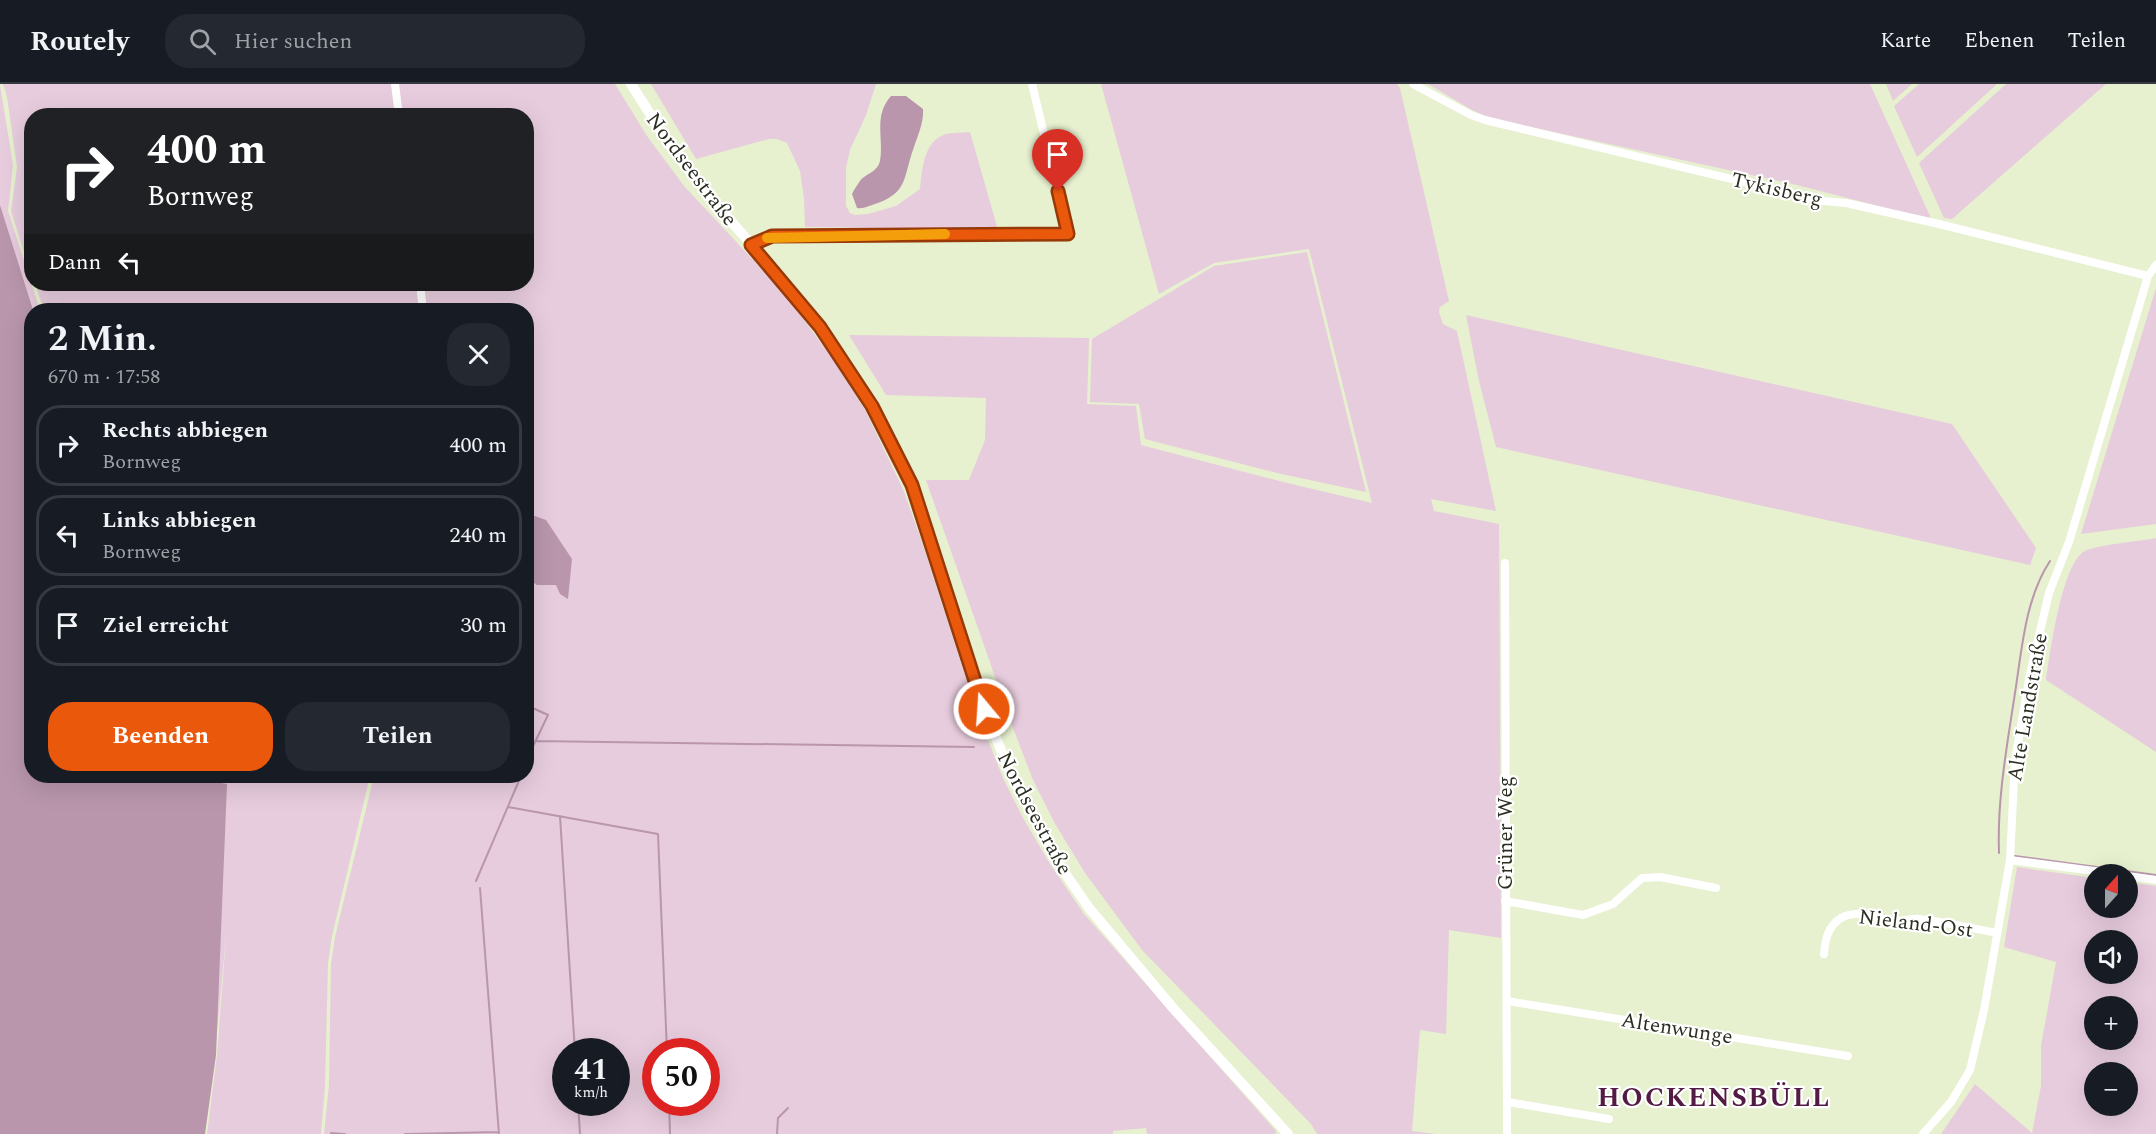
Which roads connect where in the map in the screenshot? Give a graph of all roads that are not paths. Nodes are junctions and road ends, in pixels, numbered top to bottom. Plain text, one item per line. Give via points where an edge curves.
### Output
1 (395, 84) edge
2 (631, 84) edge
3 (1032, 84) edge
4 (1413, 84) edge
5 (398, 108) edge
6 (751, 245) junction
7 (2156, 265) edge
8 (2148, 276) junction
9 (1505, 563) dead end
10 (2010, 860) junction
11 (2084, 870) edge
12 (2138, 878) edge
13 (2156, 880) edge
14 (1716, 888) dead end
15 (1505, 901) junction
16 (1997, 933) junction
17 (1824, 954) dead end
18 (1507, 1001) junction
19 (1848, 1056) dead end
20 (1508, 1102) junction
21 (1609, 1119) dead end
22 (1288, 1134) edge
23 (1507, 1134) edge
24 (1923, 1134) edge

1 - 5 street
2 - 6 main road, Nordseestraße via 682,161
3 - 6 street via 1068,234 772,236
4 - 8 street, Tykisberg via 1485,120
6 - 22 main road, Nordseestraße via 829,339 871,403 912,485 984,709 1012,777 1058,862 1089,908 1173,1008
7 - 8 street, Alte Landstraße
8 - 10 street, Alte Landstraße via 2069,542 2049,593 2015,760
9 - 15 street, Grüner Weg
10 - 11 street
10 - 16 street, Alte Landstraße
12 - 13 street
14 - 15 street via 1660,877 1642,878 1613,904 1583,915
15 - 18 street, Grüner Weg
16 - 17 street, Nieland-Ost via 1916,918 1896,921 1848,915 1831,927
16 - 24 street, Alte Landstraße via 1971,1070 1951,1102
18 - 19 street, Altenwunge
18 - 20 street, Grüner Weg
20 - 21 street
20 - 23 street, Grüner Weg

